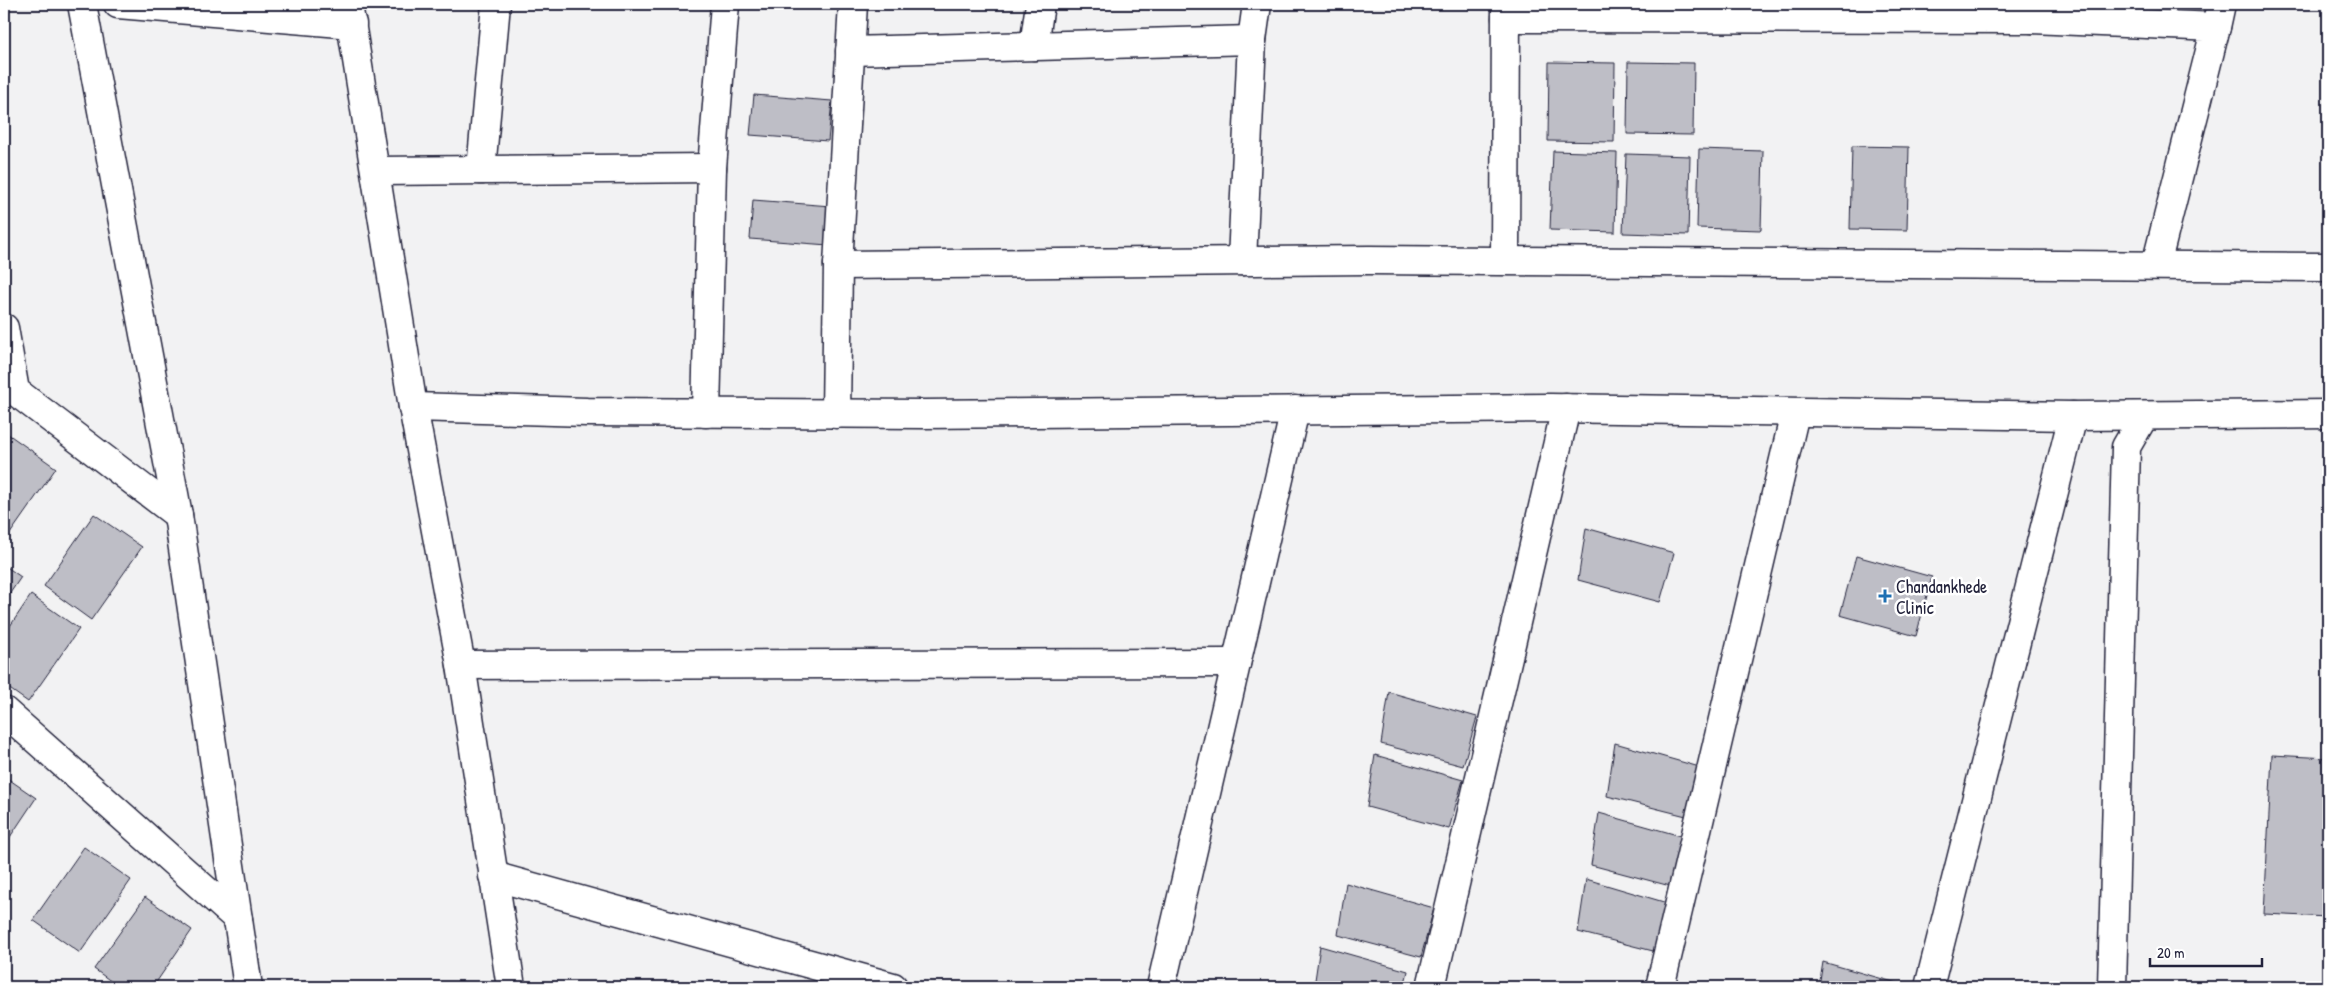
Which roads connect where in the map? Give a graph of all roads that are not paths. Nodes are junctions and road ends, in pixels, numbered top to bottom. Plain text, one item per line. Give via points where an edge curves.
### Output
1 (82, 4) edge
2 (118, 4) edge
3 (496, 4) edge
4 (725, 4) edge
5 (853, 4) edge
6 (1040, 4) edge
7 (1257, 4) edge
8 (1506, 11) edge
9 (2031, 11) edge
10 (350, 14) edge
11 (2218, 16) edge
12 (1252, 40) junction
13 (1034, 46) junction
14 (850, 51) junction
15 (712, 168) junction
16 (482, 170) junction
17 (376, 171) junction
18 (1505, 260) junction
19 (1242, 261) junction
20 (838, 265) junction
21 (2156, 265) junction
22 (2328, 267) edge
23 (4, 328) edge
24 (9, 387) edge
25 (413, 407) junction
26 (1566, 408) junction
27 (1295, 410) junction
28 (706, 413) junction
29 (1795, 413) junction
30 (836, 414) junction
31 (2328, 414) edge
32 (2073, 416) junction
33 (2144, 416) junction
34 (178, 516) junction
35 (1236, 664) junction
36 (461, 665) junction
37 (4, 711) edge
38 (493, 876) junction
39 (238, 919) junction
40 (248, 987) edge
41 (511, 987) edge
42 (893, 987) edge
43 (1161, 987) edge
44 (1431, 987) edge
45 (1660, 987) edge
46 (1930, 987) edge
47 (2112, 987) edge

1 - 34 street
2 - 10 street
3 - 16 street
4 - 15 street
5 - 14 street
6 - 13 street
7 - 12 street
8 - 9 street
8 - 18 street
9 - 11 street
10 - 17 street
11 - 21 street
12 - 13 street
12 - 19 street
13 - 14 street
14 - 20 street
15 - 16 street
15 - 28 street
16 - 17 street
17 - 25 street
18 - 19 street
18 - 21 street
19 - 20 street
20 - 30 street
21 - 22 street
23 - 24 street
24 - 34 street
25 - 28 street
25 - 36 street
26 - 27 street
26 - 29 street
26 - 44 street
27 - 30 street
27 - 35 street
28 - 30 street
29 - 32 street
29 - 45 street
31 - 33 street
32 - 33 street
32 - 46 street
33 - 47 street via 2126,447
34 - 39 street
35 - 36 street
35 - 43 street
36 - 38 street
37 - 39 street
38 - 41 street
38 - 42 street
39 - 40 street

